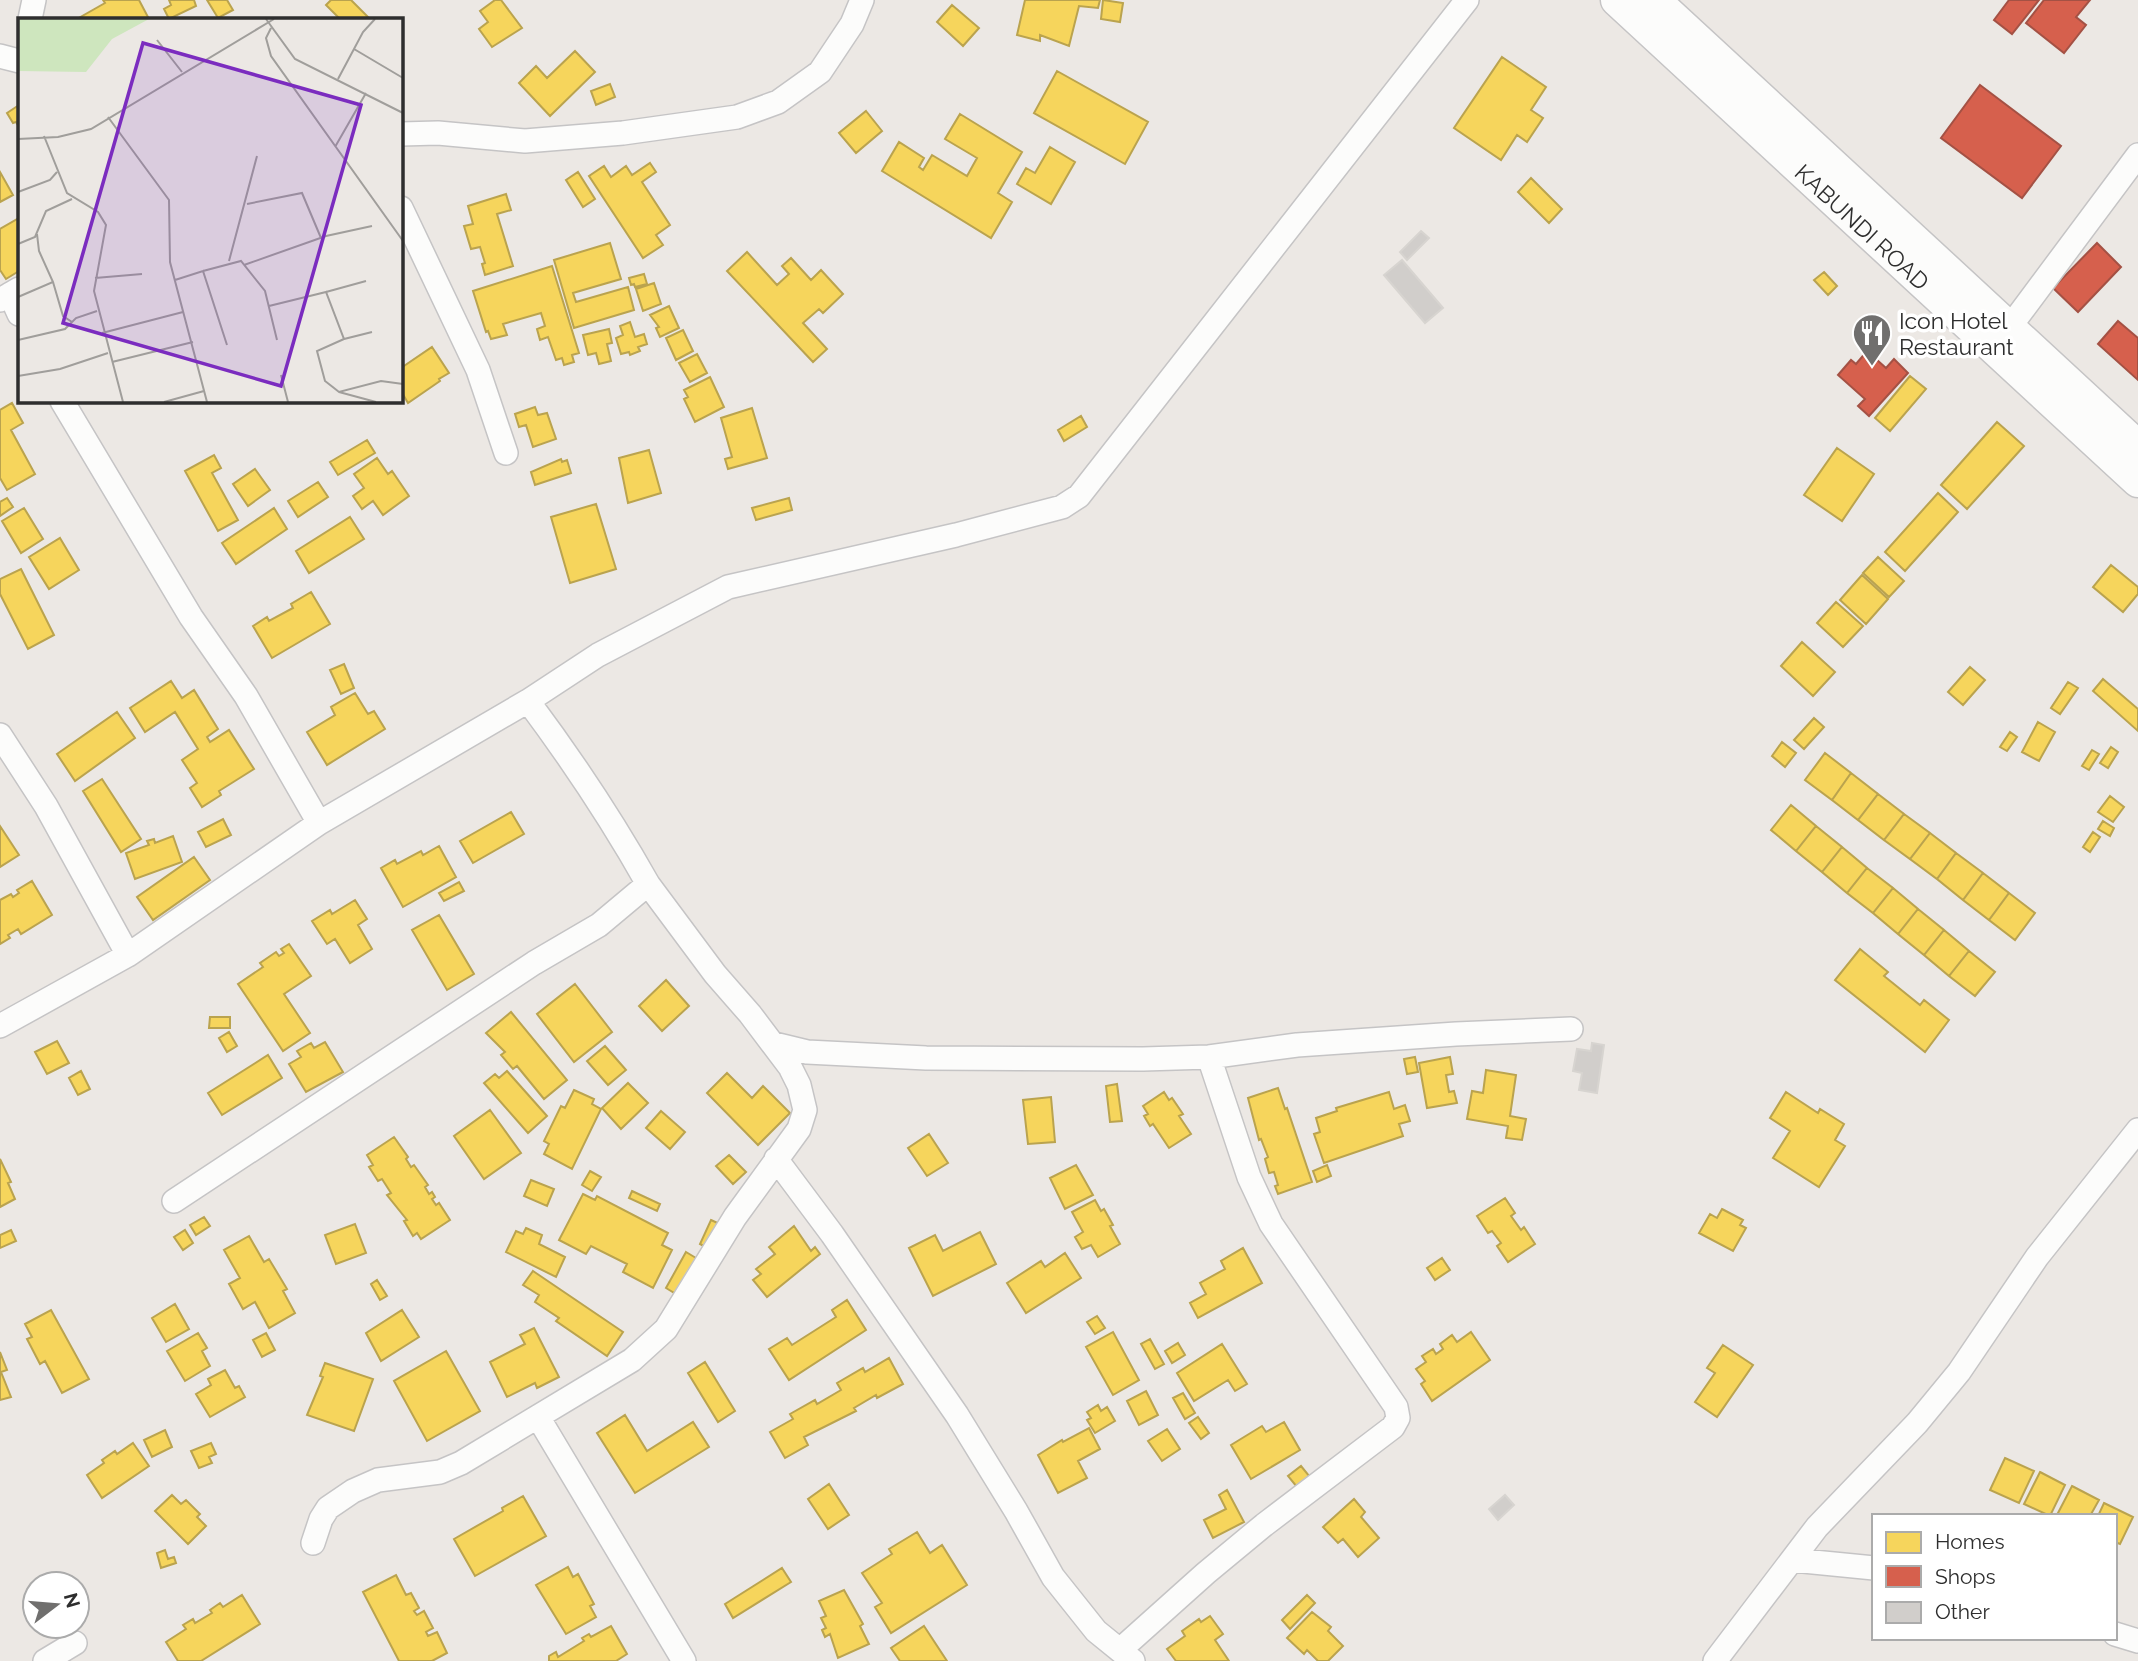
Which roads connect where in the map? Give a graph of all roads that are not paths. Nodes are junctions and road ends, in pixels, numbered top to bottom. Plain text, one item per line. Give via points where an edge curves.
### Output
1 (34, 0) edge
2 (862, 0) edge
3 (1467, 0) edge
4 (1617, 0) edge
5 (1654, 0) edge
6 (30, 18) edge
7 (0, 56) edge
8 (18, 61) edge
9 (402, 134) edge
10 (2138, 155) edge
11 (402, 210) edge
12 (2009, 328) junction
13 (63, 402) edge
14 (2138, 447) edge
15 (506, 453) dead end
16 (2138, 481) edge
17 (528, 701) junction
18 (0, 735) edge
19 (319, 824) junction
20 (648, 884) junction
21 (128, 955) junction
22 (0, 1026) edge
23 (1571, 1030) dead end
24 (774, 1044) junction
25 (1209, 1057) junction
26 (2138, 1130) edge
27 (776, 1159) junction
28 (174, 1201) dead end
29 (538, 1417) junction
30 (313, 1543) dead end
31 (1793, 1560) junction
32 (1872, 1568) edge
33 (2117, 1635) edge
34 (2138, 1642) edge
35 (75, 1643) dead end
36 (1126, 1655) edge
37 (45, 1661) edge
38 (684, 1661) edge
39 (1715, 1661) edge

1 - 6 street
2 - 9 street via 821,72 778,102 737,117 623,134 525,141
3 - 17 street via 1079,496 1062,507 728,587 598,655
4 - 16 street, KABUNDI ROAD
5 - 12 street, KABUNDI ROAD
7 - 8 street
10 - 12 street
11 - 15 street via 478,370
12 - 14 street, KABUNDI ROAD
13 - 19 street via 191,617 246,696
17 - 19 street
17 - 20 street via 584,776
18 - 21 street via 46,806
19 - 21 street
20 - 24 street
20 - 28 street via 599,925 534,963
21 - 22 street
23 - 25 street via 1297,1045
24 - 25 street via 807,1052 926,1058
24 - 27 street via 799,1085 805,1110 799,1129
25 - 36 street via 1271,1224 1396,1407 1398,1418 1393,1427 1215,1565
26 - 31 street via 2038,1257 1959,1372 1817,1527
27 - 29 street via 666,1329 632,1360
27 - 36 street via 957,1415 1053,1577 1096,1631
29 - 30 street via 461,1464 440,1472 378,1480 353,1491 328,1508
29 - 38 street
31 - 32 street
31 - 39 street
33 - 34 street
35 - 37 street

